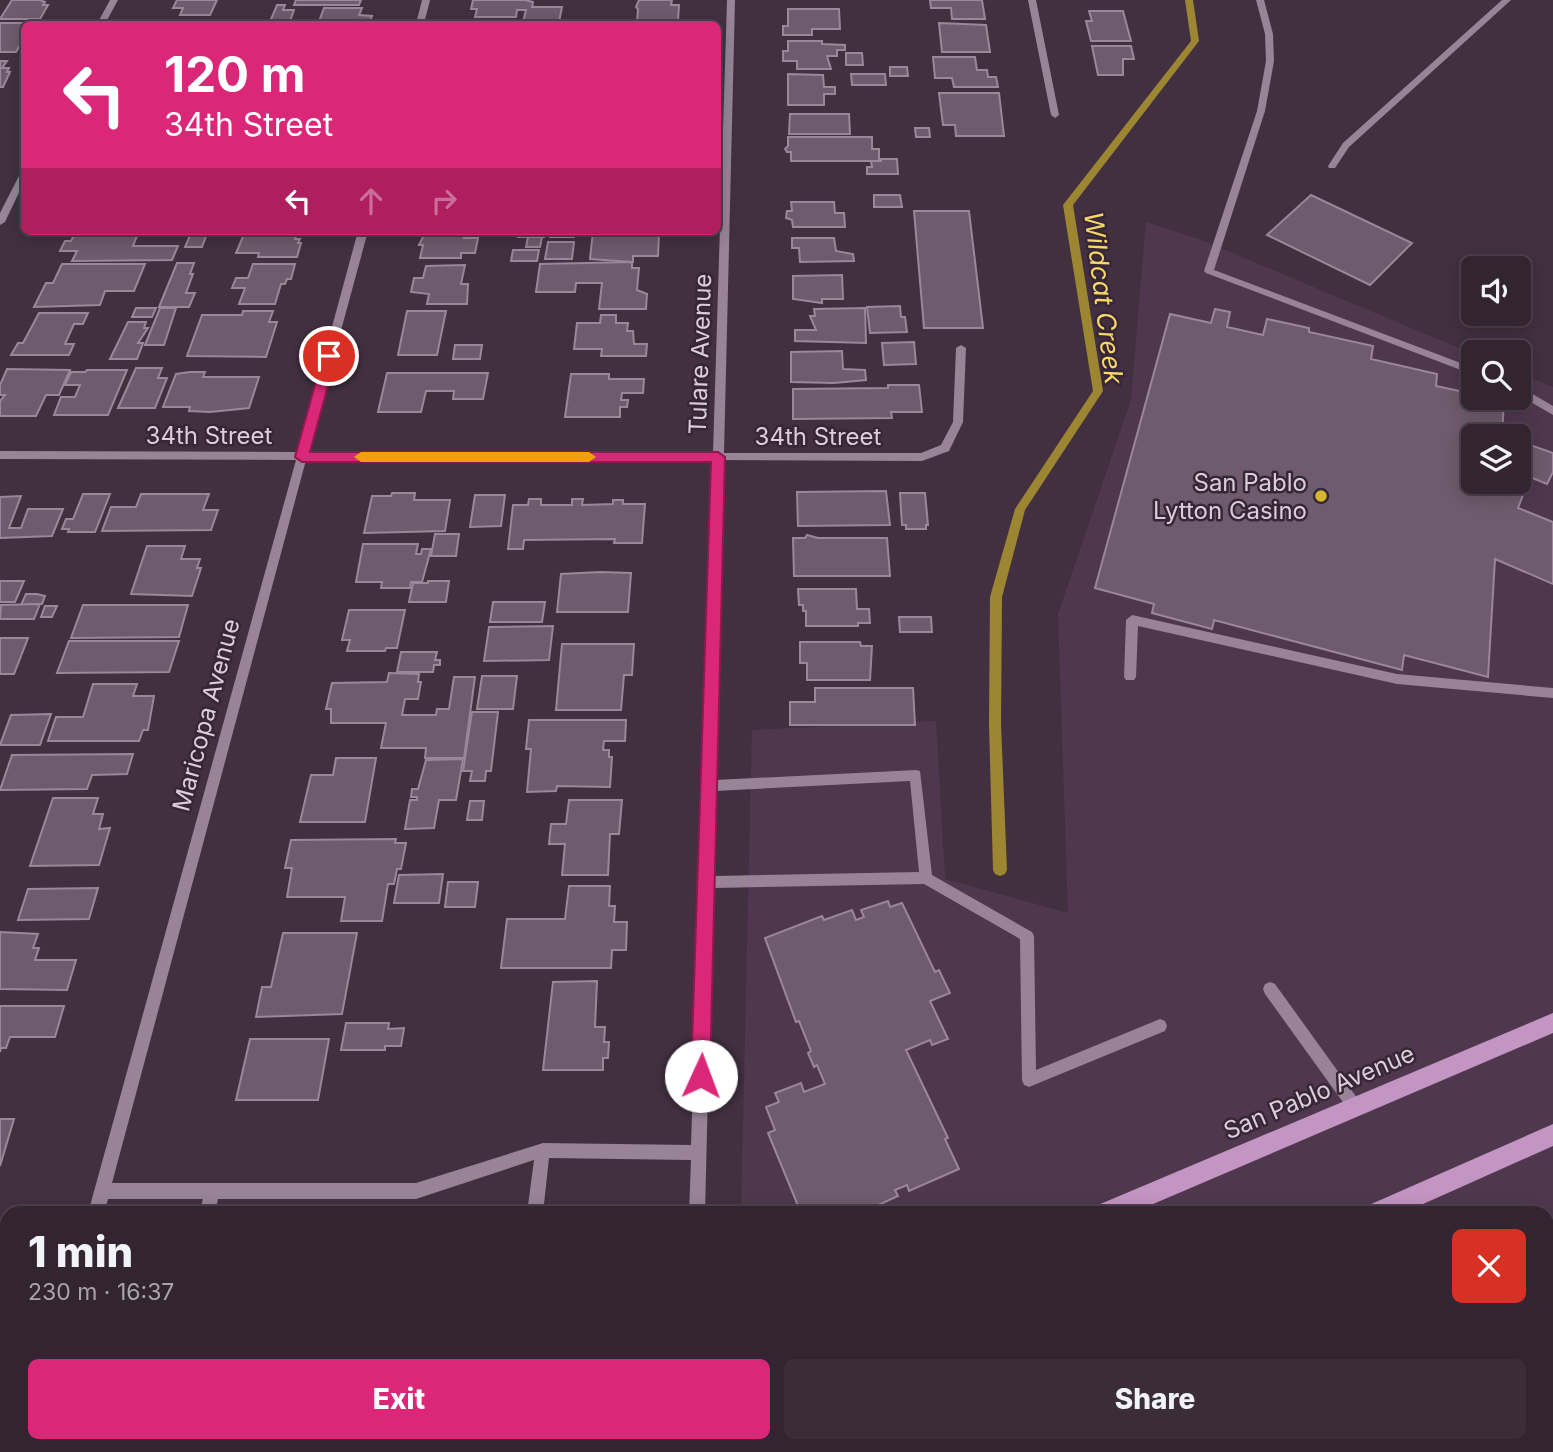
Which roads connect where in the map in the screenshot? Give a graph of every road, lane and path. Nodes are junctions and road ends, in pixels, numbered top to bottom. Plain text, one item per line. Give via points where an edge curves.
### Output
1 (114, 0) edge
2 (426, 0) edge
3 (732, 0) edge
4 (1031, 0) edge
5 (1260, 0) edge
6 (1507, 0) edge
7 (103, 21) edge
8 (420, 21) edge
9 (1055, 115) dead end
10 (1332, 166) dead end
11 (21, 180) edge
12 (0, 222) edge
13 (362, 235) edge
14 (961, 348) dead end
15 (1461, 367) edge
16 (1531, 397) edge
17 (1553, 411) edge
18 (0, 455) edge
19 (302, 457) junction
20 (718, 457) junction
21 (922, 457) joint
22 (1130, 677) dead end
23 (1553, 693) edge
24 (709, 786) junction
25 (926, 878) junction
26 (706, 882) junction
27 (1270, 989) dead end
28 (1553, 1023) edge
29 (1160, 1026) dead end
30 (1355, 1107) junction
31 (1553, 1135) edge
32 (543, 1150) junction
33 (699, 1153) junction
34 (102, 1191) junction
35 (212, 1191) junction
36 (98, 1206) edge
37 (209, 1206) edge
38 (536, 1206) edge
39 (697, 1206) edge
40 (1122, 1206) edge
41 (1393, 1206) edge

1 - 7 street
2 - 8 street
3 - 20 street, Tulare Avenue
4 - 9 street
5 - 15 street via 1270,61 1261,111 1209,271
6 - 10 street via 1346,145
11 - 12 street
13 - 19 street, Maricopa Avenue
14 - 21 street via 958,422 945,448
16 - 17 street
18 - 19 street, 34th Street
19 - 20 street, 34th Street
19 - 34 street, Maricopa Avenue
20 - 21 street, 34th Street
20 - 24 street, Tulare Avenue
22 - 23 street via 1132,620 1397,679
24 - 25 street via 916,775
24 - 26 street, Tulare Avenue
25 - 26 street
25 - 29 street via 1027,936 1028,1080
26 - 33 street, Tulare Avenue
27 - 30 street
28 - 30 main road, San Pablo Avenue
30 - 40 main road, San Pablo Avenue
31 - 41 main road
32 - 33 street
32 - 35 street via 416,1191
32 - 38 street
33 - 39 street, Tulare Avenue
34 - 35 street
34 - 36 street, Maricopa Avenue
35 - 37 street

